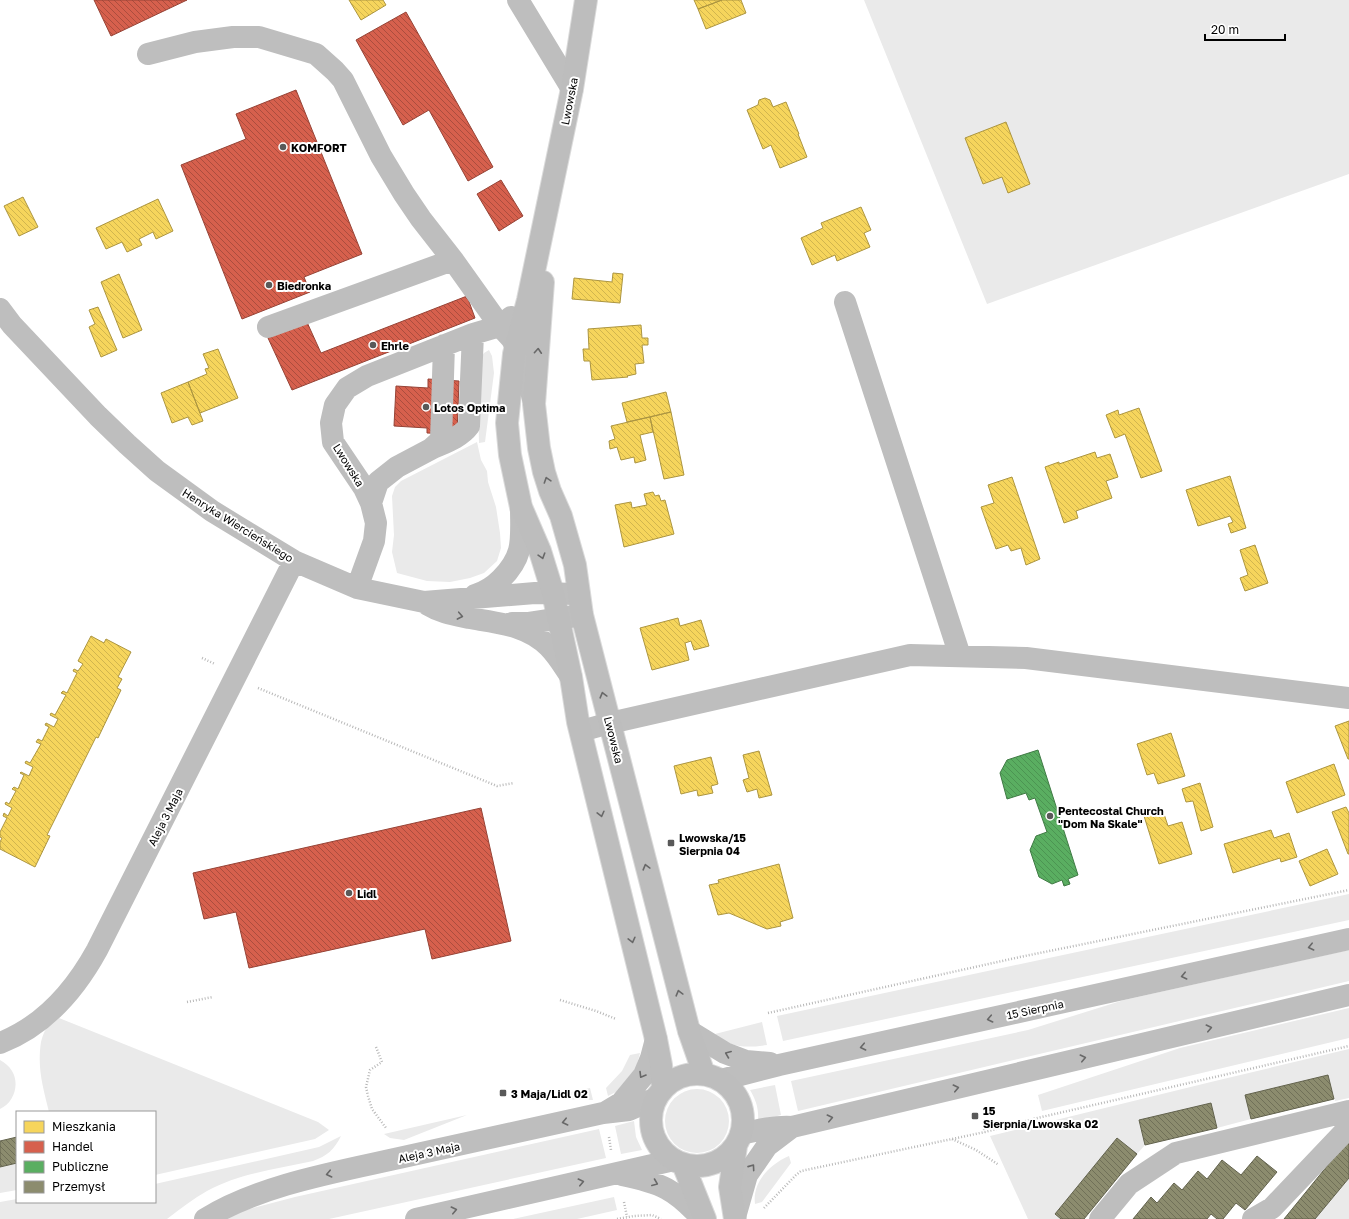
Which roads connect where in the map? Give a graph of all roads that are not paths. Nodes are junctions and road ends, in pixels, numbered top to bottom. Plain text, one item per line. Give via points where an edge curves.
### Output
1 (518, 0) edge
2 (586, 0) edge
3 (148, 54) dead end
4 (572, 89) junction
5 (548, 202) junction
6 (453, 260) junction
7 (528, 300) junction
8 (845, 302) dead end
9 (0, 309) edge
10 (500, 326) junction
11 (268, 327) dead end
12 (473, 334) junction
13 (444, 345) junction
14 (516, 346) junction
15 (534, 404) junction
16 (431, 449) junction
17 (371, 503) junction
18 (521, 507) junction
19 (294, 561) junction
20 (358, 588) junction
21 (553, 593) junction
22 (579, 594) junction
23 (464, 599) junction
24 (424, 602) junction
25 (582, 615) junction
26 (559, 618) junction
27 (501, 624) junction
28 (960, 656) junction
29 (570, 677) junction
30 (1349, 698) edge
31 (610, 723) junction
32 (581, 731) junction
33 (1349, 939) edge
34 (1349, 995) edge
35 (689, 1031) junction
36 (656, 1039) junction
37 (0, 1043) edge
38 (779, 1065) junction
39 (713, 1077) junction
40 (660, 1093) junction
41 (1349, 1111) edge
42 (603, 1113) junction
43 (792, 1127) junction
44 (1349, 1127) edge
45 (738, 1140) junction
46 (679, 1162) junction
47 (615, 1165) junction
48 (735, 1218) edge
49 (205, 1219) edge
50 (416, 1219) edge
51 (702, 1219) edge
52 (705, 1219) edge
53 (1100, 1219) edge
54 (1253, 1219) edge

1 - 4 street
2 - 4 main road, Lwowska
3 - 6 street via 196,42 233,37 259,37 316,54 343,80 381,156 404,194
4 - 5 main road, Lwowska
5 - 7 main road, Lwowska
15 -> 5 main road, Lwowska
6 - 10 street
6 - 11 street
7 - 10 street, Lwowska
7 - 14 main road, Lwowska
8 - 28 street
9 - 19 street, Henryka Wiercieńskiego via 12,325 94,411 157,471 212,511
10 - 12 street, Lwowska
10 - 14 street, Lwowska
12 - 13 street, Lwowska
12 - 16 street via 469,426 457,437
13 - 16 street via 441,440
13 - 17 street, Lwowska via 367,376 347,388 335,405 331,423 333,442
14 - 15 street, Lwowska
14 - 18 main road, Lwowska via 507,423 510,456
22 -> 15 main road, Lwowska via 575,565 561,516 544,472
16 - 17 street via 397,467 378,482
17 - 20 street, Lwowska via 376,523 374,541
18 -> 21 main road, Lwowska via 540,551
18 - 23 street, Lwowska via 521,542 518,558 495,586
19 - 20 street, Henryka Wiercieńskiego
19 - 37 street, Aleja 3 Maja via 86,971 55,1007 22,1032
20 - 24 street, Henryka Wiercieńskiego
21 - 22 street, Henryka Wiercieńskiego
21 - 23 street, Henryka Wiercieńskiego
21 - 26 main road, Lwowska
22 - 25 main road, Lwowska
23 - 24 street, Henryka Wiercieńskiego
24 -> 27 street, Henryka Wiercieńskiego via 445,613
25 - 26 street, Henryka Wiercieńskiego
31 -> 25 main road, Lwowska
26 - 27 street, Henryka Wiercieńskiego
26 - 29 main road, Lwowska
27 - 29 street, Henryka Wiercieńskiego via 516,626 542,640
28 - 30 street via 1026,658
28 - 31 street via 910,656
29 - 32 main road, Lwowska
31 - 32 street
35 -> 31 main road, Lwowska
32 -> 36 main road, Lwowska
33 -> 38 street, 15 Sierpnia
43 -> 34 street
38 -> 35 street via 746,1061 725,1053
35 - 39 main road, Lwowska
36 - 40 main road, Lwowska via 662,1065
36 -> 42 street via 644,1074 621,1103
38 - 39 street, 15 Sierpnia
39 - 40 main road via 688,1074 668,1084
39 - 45 main road via 731,1088 738,1098 744,1122
40 - 42 street, Aleja 3 Maja via 629,1110
40 - 46 main road via 652,1112 653,1134 664,1152
41 - 53 street via 1176,1153 1129,1184
42 -> 49 street, Aleja 3 Maja via 282,1186 244,1199
43 - 45 street via 772,1127
48 -> 43 street via 747,1175 767,1146
44 - 54 street via 1272,1208
45 - 46 main road via 729,1153 712,1164 693,1166
45 - 48 main road via 730,1187
46 - 47 street
46 - 52 main road
50 -> 47 street
47 -> 51 street via 667,1188

